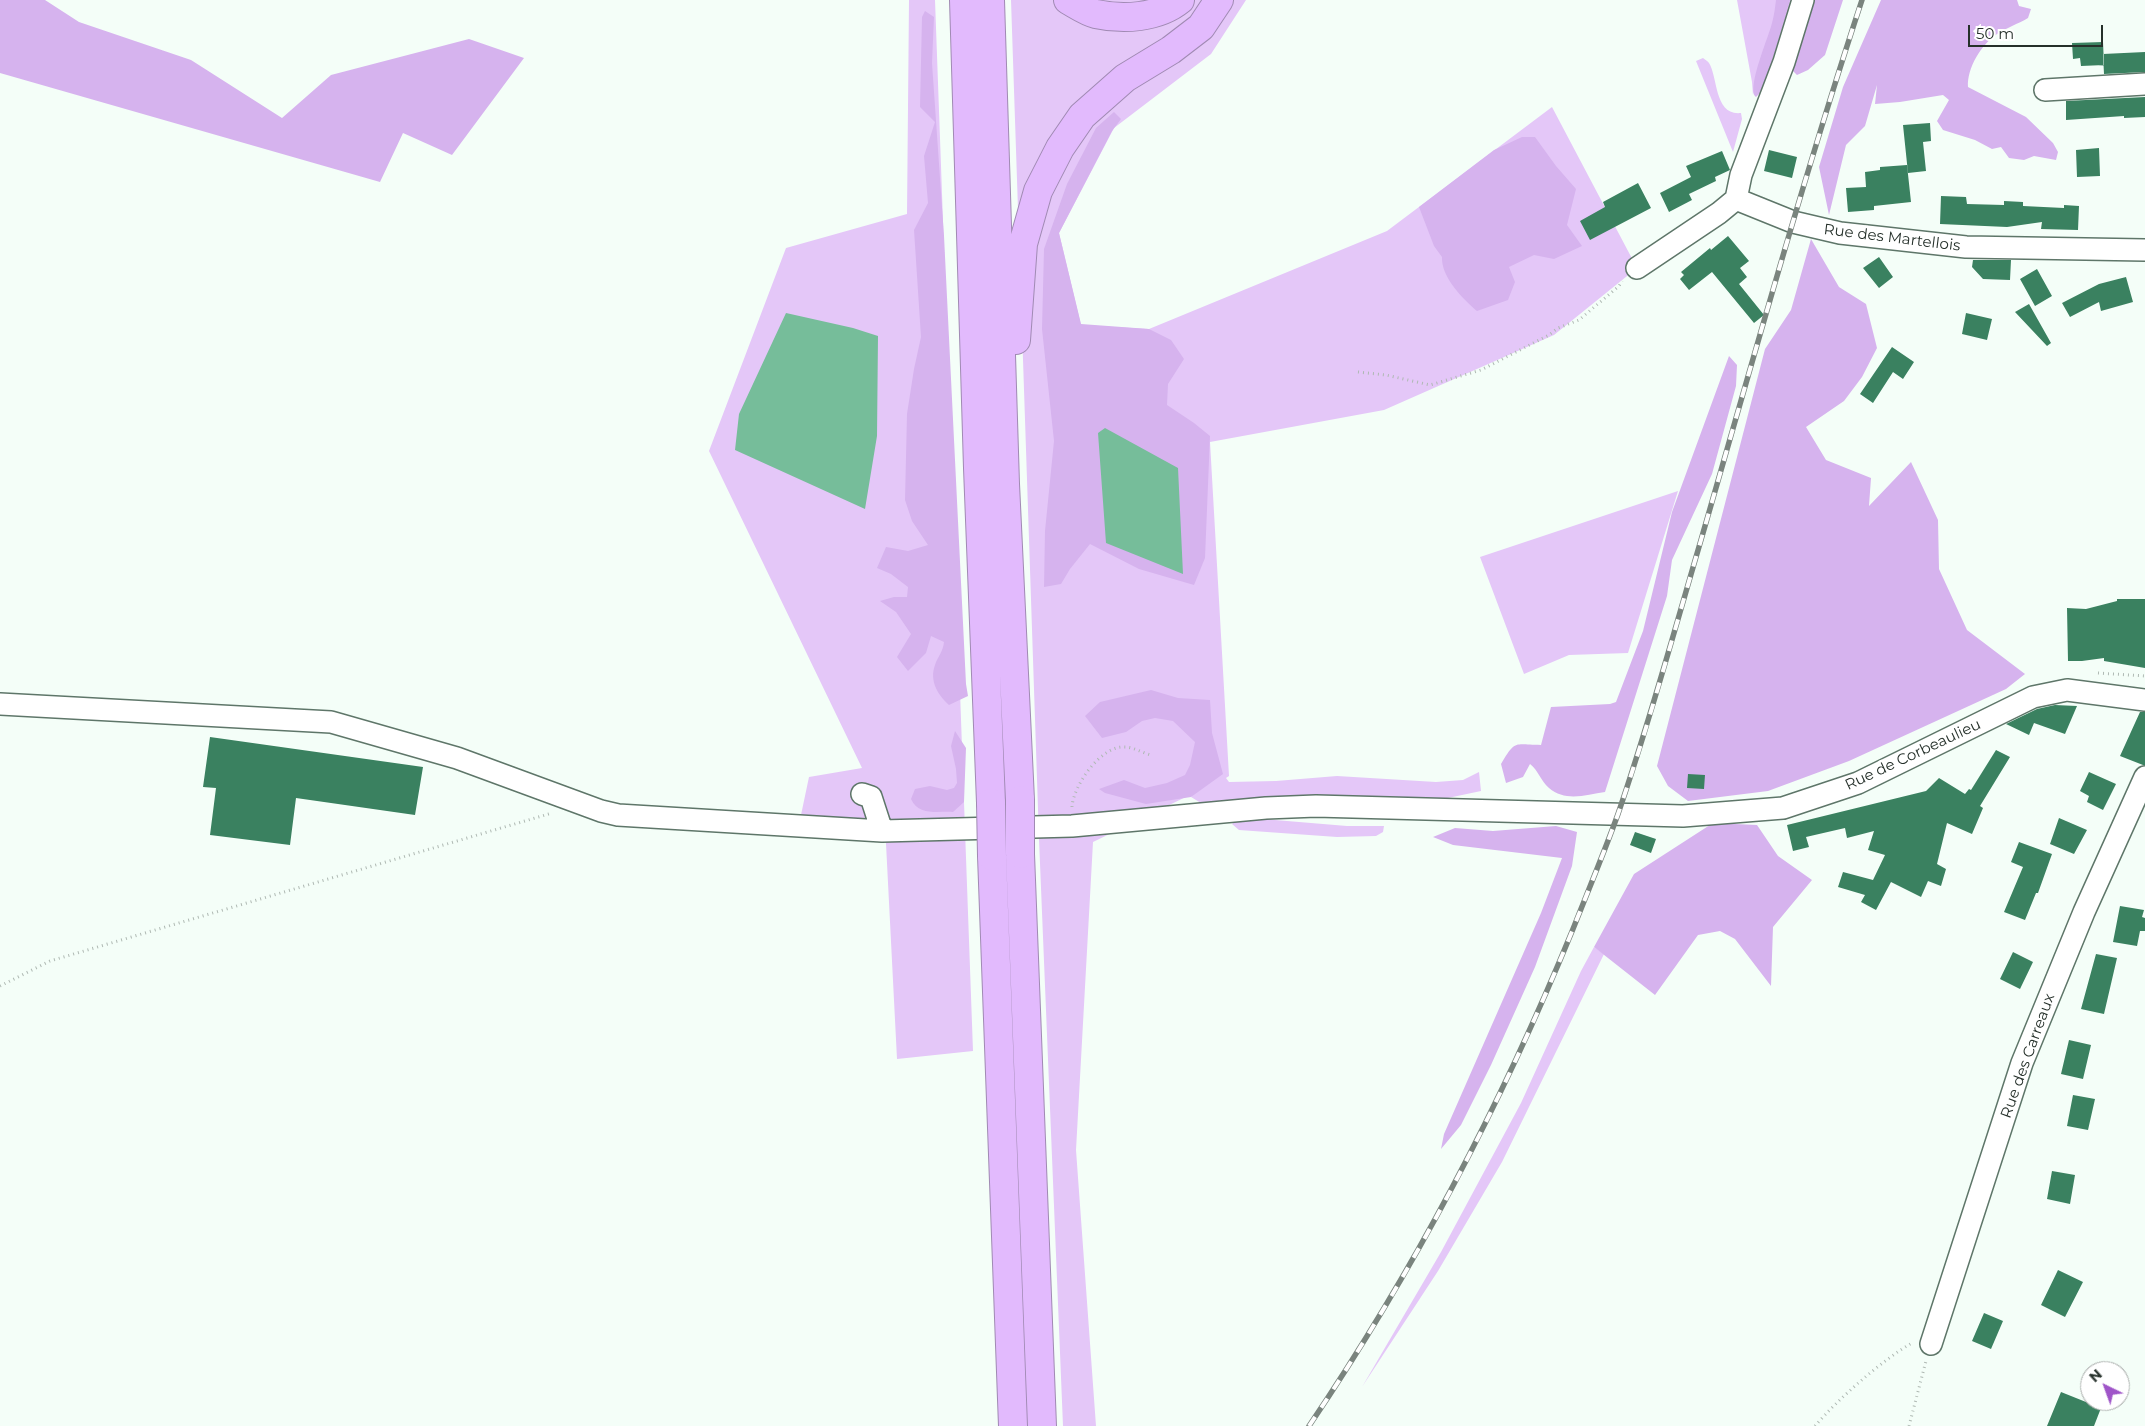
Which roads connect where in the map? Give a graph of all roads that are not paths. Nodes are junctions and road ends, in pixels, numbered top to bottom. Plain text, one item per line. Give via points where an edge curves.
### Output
1 (964, 0) edge
2 (990, 0) edge
3 (1068, 0) edge
4 (1180, 0) edge
5 (1219, 0) edge
6 (1803, 0) edge
7 (2145, 84) edge
8 (2046, 90) dead end
9 (1736, 199) junction
10 (2145, 250) edge
11 (1637, 268) road end
12 (1005, 484) junction
13 (2145, 700) edge
14 (0, 704) edge
15 (2145, 777) edge
16 (862, 794) dead end
17 (882, 830) junction
18 (1933, 1337) road end
19 (1013, 1426) edge
20 (1042, 1426) edge

1 - 19 highway, bridge
2 - 12 highway
3 - 4 highway via 1094,14 1123,18 1151,14
5 - 12 highway via 1201,27 1125,78 1082,116 1060,148 1038,191 1023,244
6 - 9 street via 1784,62 1741,174
7 - 8 street
9 - 10 street, Rue des Martellois via 1793,222 1840,233 1966,247
9 - 11 street
12 - 20 highway, bridge via 1020,800
13 - 17 street, Rue de Corbeaulieu via 2067,690 2033,697 1858,783 1783,808 1683,816 1316,806 1072,826
14 - 17 street, Rue de Corbeaulieu via 331,722 458,758 618,815
15 - 18 street, Rue des Carreaux via 2084,912 2022,1063
16 - 17 street via 871,797

